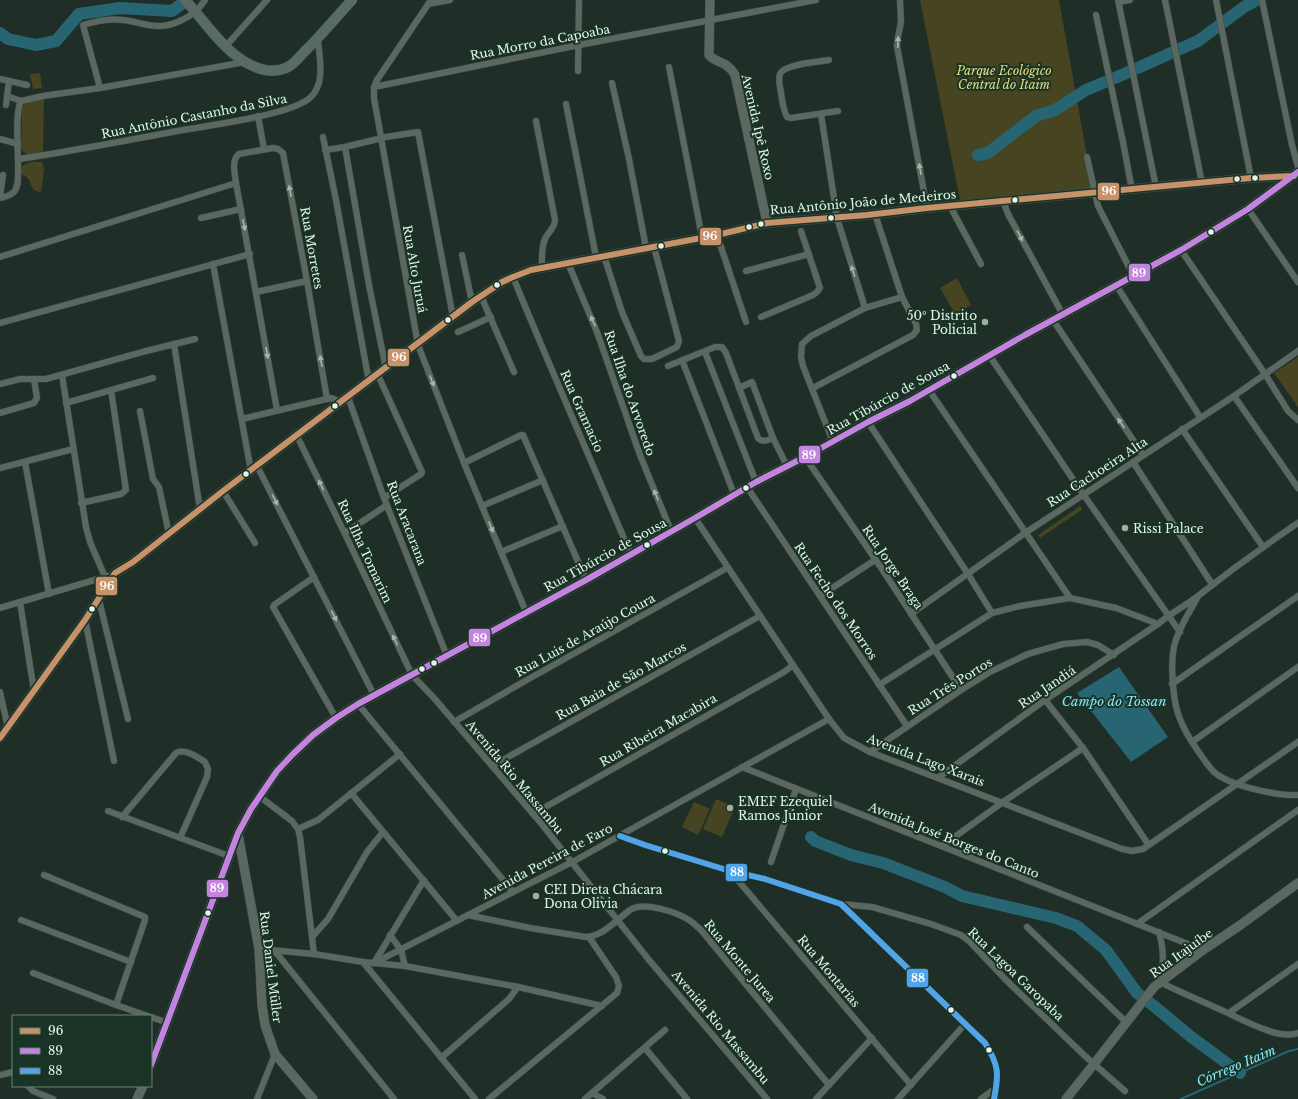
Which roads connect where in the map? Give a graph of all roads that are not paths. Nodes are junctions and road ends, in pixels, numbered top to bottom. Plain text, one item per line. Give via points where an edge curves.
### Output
1 (205, 0) edge
2 (267, 0) edge
3 (352, 0) edge
4 (450, 0) edge
5 (579, 0) edge
6 (710, 0) edge
7 (816, 0) edge
8 (900, 0) edge
9 (1130, 0) edge
10 (1164, 0) edge
11 (1216, 0) edge
12 (1262, 0) edge
13 (1119, 1) edge
14 (430, 2) edge
15 (779, 3) edge
16 (191, 6) edge
17 (1096, 15) dead end
18 (710, 20) junction
19 (318, 39) junction
20 (579, 45) junction
21 (225, 47) junction
22 (829, 60) dead end
23 (245, 62) junction
24 (669, 67) dead end
25 (578, 71) dead end
26 (0, 79) edge
27 (9, 81) junction
28 (612, 83) dead end
29 (27, 84) dead end
30 (374, 87) junction
31 (100, 88) junction
32 (7, 96) junction
33 (21, 101) junction
34 (566, 104) dead end
35 (6, 105) dead end
36 (838, 111) dead end
37 (821, 114) junction
38 (258, 116) junction
39 (536, 121) dead end
40 (323, 137) dead end
41 (380, 138) junction
42 (0, 140) edge
43 (18, 144) junction
44 (345, 147) junction
45 (264, 149) junction
46 (325, 150) junction
47 (1086, 157) dead end
48 (19, 159) junction
49 (1298, 167) edge
50 (1296, 174) edge
51 (3, 175) dead end
52 (1251, 178) junction
53 (236, 183) junction
54 (1202, 183) junction
55 (1156, 187) junction
56 (1132, 190) junction
57 (1094, 193) junction
58 (0, 197) edge
59 (1003, 201) junction
60 (950, 206) junction
61 (927, 208) junction
62 (241, 209) junction
63 (1248, 209) junction
64 (875, 214) junction
65 (201, 218) dead end
66 (837, 218) junction
67 (767, 223) junction
68 (799, 226) junction
69 (717, 235) junction
70 (702, 237) junction
71 (650, 247) junction
72 (1181, 250) junction
73 (250, 254) junction
74 (809, 254) junction
75 (462, 255) dead end
76 (600, 256) junction
77 (0, 257) edge
78 (568, 262) junction
79 (212, 264) junction
80 (981, 264) dead end
81 (542, 268) junction
82 (746, 271) dead end
83 (1133, 275) junction
84 (513, 277) junction
85 (307, 281) junction
86 (1298, 282) edge
87 (1116, 285) junction
88 (256, 292) junction
89 (481, 296) junction
90 (902, 297) junction
91 (472, 302) junction
92 (865, 308) junction
93 (1062, 315) junction
94 (453, 317) junction
95 (491, 317) junction
96 (761, 317) dead end
97 (1053, 320) junction
98 (746, 322) dead end
99 (0, 323) edge
100 (458, 332) dead end
101 (195, 339) dead end
102 (174, 344) junction
103 (418, 345) junction
104 (1298, 351) edge
105 (705, 352) junction
106 (989, 355) junction
107 (682, 360) junction
108 (668, 366) dead end
109 (382, 372) junction
110 (514, 372) dead end
111 (1265, 374) junction
112 (62, 375) junction
113 (153, 378) dead end
114 (34, 379) junction
115 (369, 382) junction
116 (0, 384) edge
117 (739, 388) junction
118 (813, 388) junction
119 (111, 390) junction
120 (929, 390) junction
121 (1234, 396) junction
122 (327, 399) junction
123 (345, 399) junction
124 (66, 403) junction
125 (277, 410) junction
126 (140, 411) dead end
127 (0, 413) edge
128 (1200, 417) junction
129 (242, 419) junction
130 (1297, 420) edge
131 (868, 422) junction
132 (1182, 429) junction
133 (297, 436) junction
134 (773, 438) junction
135 (833, 442) junction
136 (73, 449) junction
137 (1143, 455) junction
138 (805, 457) junction
139 (25, 462) junction
140 (1133, 462) junction
141 (464, 463) junction
142 (787, 466) junction
143 (0, 468) edge
144 (254, 468) junction
145 (543, 480) junction
146 (756, 482) junction
147 (747, 487) junction
148 (1298, 488) edge
149 (223, 491) junction
150 (734, 494) junction
151 (1083, 494) junction
152 (384, 498) junction
153 (81, 503) junction
154 (388, 505) junction
155 (482, 506) junction
156 (200, 509) junction
157 (695, 518) junction
158 (1298, 523) edge
159 (563, 526) junction
160 (671, 531) junction
161 (345, 533) junction
162 (1025, 533) junction
163 (169, 534) junction
164 (254, 543) dead end
165 (1263, 547) junction
166 (501, 552) junction
167 (631, 555) junction
168 (875, 560) junction
169 (728, 568) junction
170 (115, 573) junction
171 (968, 574) junction
172 (105, 577) junction
173 (314, 577) junction
174 (586, 580) junction
175 (1212, 584) junction
176 (49, 594) junction
177 (820, 596) junction
178 (1198, 596) junction
179 (1298, 596) edge
180 (1070, 598) junction
181 (99, 600) junction
182 (20, 602) junction
183 (0, 608) edge
184 (526, 612) junction
185 (992, 613) junction
186 (911, 614) junction
187 (760, 616) junction
188 (1168, 616) junction
189 (85, 620) junction
190 (1158, 624) junction
191 (1180, 632) junction
192 (934, 648) junction
193 (1114, 655) junction
194 (447, 656) junction
195 (793, 665) junction
196 (1298, 667) edge
197 (412, 675) junction
198 (1172, 684) junction
199 (879, 685) junction
200 (961, 690) junction
201 (34, 691) junction
202 (0, 692) edge
203 (374, 695) junction
204 (1045, 700) junction
205 (358, 704) junction
206 (336, 718) junction
207 (128, 719) dead end
208 (828, 719) junction
209 (454, 722) junction
210 (907, 726) junction
211 (8, 728) junction
212 (0, 738) edge
213 (1192, 742) junction
214 (1298, 742) edge
215 (1083, 748) junction
216 (870, 752) junction
217 (400, 754) junction
218 (114, 762) dead end
219 (492, 766) junction
220 (742, 767) junction
221 (939, 777) junction
222 (1237, 785) junction
223 (796, 789) junction
224 (351, 793) junction
225 (1298, 795) edge
226 (259, 796) junction
227 (1003, 802) junction
228 (1298, 810) edge
229 (108, 811) dead end
230 (533, 814) junction
231 (122, 817) junction
232 (298, 829) junction
233 (383, 832) junction
234 (238, 834) junction
235 (620, 836) junction
236 (180, 838) junction
237 (1148, 844) junction
238 (942, 846) junction
239 (229, 856) junction
240 (572, 862) junction
241 (771, 862) dead end
242 (730, 871) junction
243 (44, 875) dead end
244 (424, 880) junction
245 (1298, 883) edge
246 (513, 892) junction
247 (841, 904) junction
248 (468, 915) junction
249 (22, 920) dead end
250 (457, 921) junction
251 (618, 921) junction
252 (1137, 924) junction
253 (1027, 927) dead end
254 (1159, 932) junction
255 (390, 935) junction
256 (313, 936) junction
257 (589, 937) junction
258 (259, 949) junction
259 (274, 950) junction
260 (401, 950) junction
261 (1203, 950) junction
262 (314, 954) junction
263 (131, 962) junction
264 (363, 962) junction
265 (374, 963) junction
266 (1298, 964) edge
267 (405, 966) junction
268 (33, 973) dead end
269 (1160, 982) junction
270 (518, 987) junction
271 (116, 1005) junction
272 (602, 1006) junction
273 (1229, 1013) junction
274 (147, 1015) edge
275 (152, 1017) edge
276 (168, 1022) junction
277 (1126, 1022) junction
278 (966, 1023) junction
279 (665, 1030) dead end
280 (1298, 1033) edge
281 (872, 1038) junction
282 (645, 1048) junction
283 (275, 1054) junction
284 (441, 1058) junction
285 (152, 1062) edge
286 (1094, 1064) junction
287 (12, 1072) edge
288 (0, 1075) edge
289 (911, 1084) junction
290 (829, 1085) junction
291 (29, 1087) edge
292 (143, 1087) edge
293 (996, 1088) junction
294 (1125, 1091) dead end
295 (592, 1093) junction
296 (53, 1099) edge
297 (137, 1099) edge
298 (258, 1099) edge
299 (313, 1099) edge
300 (394, 1099) edge
301 (475, 1099) edge
302 (489, 1099) edge
303 (585, 1099) edge
304 (602, 1099) edge
305 (687, 1099) edge
306 (766, 1099) edge
307 (816, 1099) edge
308 (898, 1099) edge
309 (981, 1099) edge
310 (994, 1099) edge
311 (1066, 1099) edge

1 - 16 street
2 - 21 street
3 - 19 main road
4 - 14 street
5 - 20 street
6 - 18 street, Avenida Ipê Roxo
7 - 15 street, Rua Morro da Capoaba
61 -> 8 street via 897,46 901,22
9 - 13 street
10 - 54 street
11 - 52 street
12 - 49 street
13 - 55 street
14 - 30 street
15 - 18 street, Rua Morro da Capoaba
16 - 21 main road
16 - 31 street via 177,22 159,26 118,20 101,20 83,25
17 - 56 street
18 - 20 street, Rua Morro da Capoaba
18 - 67 street, Avenida Ipê Roxo via 709,55 726,65 735,75
19 - 23 main road via 292,65 284,69 268,70
19 - 38 street, Rua Antônio Castanho da Silva via 319,80 312,96 297,106
20 - 25 street
20 - 30 street, Rua Morro da Capoaba
21 - 23 main road
22 - 37 street via 791,66 780,73 779,79 787,117
23 - 31 street
24 - 70 street
26 - 27 street
27 - 29 street
27 - 32 street
28 - 71 street
30 - 41 street, Rua Alto Juruá
31 - 33 street
32 - 33 street
32 - 35 street
33 - 43 street via 17,114
34 - 76 street
36 - 37 street
37 - 66 street
38 - 45 street
38 - 48 street, Rua Antônio Castanho da Silva
39 - 81 street via 555,220 543,243
40 - 46 street
41 - 44 street
41 - 94 street via 418,132
41 - 103 street, Rua Alto Juruá
42 - 43 street
43 - 48 street
44 - 46 street
44 - 109 street
45 - 53 street, Rua Morretes via 239,154 235,159
85 -> 45 street, Rua Morretes via 283,153 278,149
46 - 115 street
47 - 57 street
48 - 58 street via 16,189 10,195
50 - 52 street, Rua Antônio João de Medeiros
50 - 63 street, Rua Tibúrcio de Sousa
51 - 58 street
52 - 54 street, Rua Antônio João de Medeiros
53 - 62 street
53 - 77 street
54 - 55 street, Rua Antônio João de Medeiros
55 - 56 street, Rua Antônio João de Medeiros
56 - 57 street, Rua Antônio João de Medeiros
57 - 59 street, Rua Antônio João de Medeiros
57 - 83 street
59 - 60 street, Rua Antônio João de Medeiros
59 -> 93 street
60 - 61 street, Rua Antônio João de Medeiros
60 - 80 street
61 - 64 street, Rua Antônio João de Medeiros
62 - 65 street
62 -> 73 street
63 - 72 street, Rua Tibúrcio de Sousa
63 - 86 street
64 - 66 street, Rua Antônio João de Medeiros
64 - 90 street
66 - 68 street, Rua Antônio João de Medeiros
92 -> 66 street
67 - 68 street, Rua Antônio João de Medeiros
67 - 69 street, Rua Antônio João de Medeiros
68 - 74 street
69 - 70 street, Rua Antônio João de Medeiros
69 - 98 street
70 - 71 street, Rua Antônio João de Medeiros
71 - 76 street, Rua Antônio João de Medeiros
71 - 76 street via 679,341 677,347 650,359 641,356
72 - 83 street, Rua Tibúrcio de Sousa
72 - 111 street
73 - 79 street
73 - 88 street
74 - 82 street
74 - 96 street via 819,290 814,295
75 - 91 street
76 - 78 street, Rua Antônio João de Medeiros
78 - 81 street, Rua Antônio João de Medeiros
160 -> 78 street, Rua Ilha do Arvoredo via 640,455 597,332
79 - 99 street
79 - 129 street
81 - 84 street, Rua Antônio João de Medeiros
83 - 87 street, Rua Tibúrcio de Sousa
84 - 89 street, Rua Antônio João de Medeiros
84 - 167 street, Rua Gramacio
85 - 88 street
122 -> 85 street, Rua Morretes
87 - 93 street, Rua Tibúrcio de Sousa
87 - 128 street
88 -> 125 street
89 - 91 street, Rua Antônio João de Medeiros
89 - 95 street
90 - 92 street
90 - 118 street via 916,324 917,330 913,335
91 - 94 street, Rua Antônio João de Medeiros
92 - 118 street via 811,336 802,344 801,357
93 - 97 street, Rua Tibúrcio de Sousa
94 - 103 street, Rua Antônio João de Medeiros
95 - 100 street
95 - 110 street
97 - 106 street, Rua Tibúrcio de Sousa
137 -> 97 street
101 - 102 street
102 - 112 street
102 - 156 street
103 - 109 street, Rua Antônio João de Medeiros
103 -> 141 street, Rua Alto Juruá
104 - 111 street, Rua Cachoeira Alta
105 - 107 street
105 - 117 street via 717,347 724,348
105 - 146 street
106 - 120 street, Rua Tibúrcio de Sousa
106 - 151 street
107 - 108 street
107 - 150 street
109 - 115 street, Rua Antônio João de Medeiros
109 - 152 street via 422,472
111 - 121 street, Rua Cachoeira Alta
111 - 130 street via 1288,411
112 - 114 street
112 - 124 street
113 - 119 street
114 - 116 street via 20,379
114 - 127 street via 37,398 34,404
115 - 123 street, Rua Antônio João de Medeiros
117 - 134 street via 760,441
117 - 134 street via 752,382
118 - 135 street
119 - 124 street
119 - 153 street via 126,490 121,494
120 - 131 street, Rua Tibúrcio de Sousa
120 - 162 street
121 - 128 street, Rua Cachoeira Alta
121 - 148 street
122 - 123 street
122 - 125 street
123 - 133 street, Rua Antônio João de Medeiros
123 - 152 street, Rua Aracarana
124 - 136 street
125 - 129 street
126 - 163 street via 153,479 159,487
128 - 132 street, Rua Cachoeira Alta
129 - 144 street
131 - 135 street, Rua Tibúrcio de Sousa
131 - 171 street
132 - 137 street, Rua Cachoeira Alta
132 - 165 street
133 - 144 street, Rua Antônio João de Medeiros
161 -> 133 street, Rua Ilha Tomarim
134 - 142 street
135 - 138 street, Rua Tibúrcio de Sousa
136 - 139 street
136 - 153 street
137 - 140 street, Rua Cachoeira Alta
138 - 142 street, Rua Tibúrcio de Sousa
138 - 168 street, Rua Jorge Braga
139 - 143 street
139 - 176 street
140 - 151 street, Rua Cachoeira Alta
140 - 175 street
141 - 145 street via 522,435
141 - 155 street, Rua Alto Juruá
142 - 146 street, Rua Tibúrcio de Sousa
144 - 149 street, Rua Antônio João de Medeiros
144 -> 173 street
145 - 155 street
145 - 159 street
146 - 147 street, Rua Tibúrcio de Sousa
147 - 150 street, Rua Tibúrcio de Sousa
147 - 177 street, Rua Fecho dos Morros
149 - 156 street, Rua Antônio João de Medeiros
149 - 164 street
150 - 157 street, Rua Tibúrcio de Sousa
151 - 162 street, Rua Cachoeira Alta
151 - 188 street
152 - 154 street, Rua Aracarana
153 - 172 street via 90,542
154 - 161 street
154 - 194 street, Rua Aracarana
155 -> 166 street, Rua Alto Juruá
156 - 163 street, Rua Antônio João de Medeiros
157 - 160 street, Rua Tibúrcio de Sousa
157 - 169 street, Avenida Lago Xarais
158 - 165 street, Rua Jandiá
159 - 166 street
159 - 174 street
160 - 167 street, Rua Tibúrcio de Sousa
197 -> 161 street, Rua Ilha Tomarim
162 - 171 street, Rua Cachoeira Alta
162 - 180 street
163 - 170 street, Rua Antônio João de Medeiros
165 - 175 street, Rua Jandiá
166 - 184 street, Rua Alto Juruá
167 - 174 street, Rua Tibúrcio de Sousa
168 - 177 street
168 - 186 street, Rua Jorge Braga
169 - 187 street, Avenida Lago Xarais
169 - 209 street, Rua Luis de Araújo Coura
170 - 172 street
170 - 181 street, Rua Antônio João de Medeiros
171 - 185 street
171 - 186 street, Rua Cachoeira Alta
172 - 176 street
173 -> 203 street
173 - 206 street via 273,607
174 - 184 street, Rua Tibúrcio de Sousa
175 - 178 street, Rua Jandiá
176 - 182 street
177 - 199 street, Rua Fecho dos Morros
178 - 188 street, Rua Jandiá
178 - 191 street
179 - 198 street
180 - 185 street
180 - 190 street via 1116,608
181 - 189 street, Rua Antônio João de Medeiros
181 - 207 street
182 - 183 street
182 - 201 street
184 - 194 street, Rua Tibúrcio de Sousa
185 - 192 street
186 - 192 street, Rua Jorge Braga
187 - 195 street, Avenida Lago Xarais
187 - 219 street, Rua Baia de São Marcos
188 - 190 street, Rua Jandiá
188 - 191 street
189 - 201 street, Rua Antônio João de Medeiros
189 - 218 street
190 - 193 street, Rua Jandiá
191 - 198 street via 1173,652
192 - 199 street
192 - 200 street, Rua Jorge Braga
193 - 200 street, Rua Três Portos via 1098,645 1087,642 1062,644 1028,654 990,672
193 - 204 street, Rua Jandiá
194 - 197 street, Rua Tibúrcio de Sousa
195 - 208 street, Avenida Lago Xarais
195 - 230 street, Rua Ribeira Macabira
196 - 213 street
197 - 203 street, Rua Tibúrcio de Sousa
197 - 209 street, Avenida Rio Massambu
198 - 213 street via 1179,718
199 - 210 street, Rua Fecho dos Morros
200 - 210 street, Rua Três Portos
201 - 211 street, Rua Antônio João de Medeiros
202 - 211 street
203 - 205 street, Rua Tibúrcio de Sousa
204 - 215 street
204 - 221 street, Rua Jandiá
205 - 206 street, Rua Tibúrcio de Sousa
205 - 217 street
206 - 226 street, Rua Tibúrcio de Sousa via 293,754
208 - 216 street, Avenida Lago Xarais via 844,738
208 - 220 street, Avenida Pereira de Faro
209 - 219 street, Avenida Rio Massambu
210 - 216 street, Rua Três Portos
211 - 212 street, Rua Antônio João de Medeiros
213 - 222 street via 1215,773
214 - 222 street, Avenida Lago Xarais
215 - 227 street
215 - 237 street
216 - 221 street, Avenida Lago Xarais
217 - 224 street
217 - 246 street
219 - 230 street, Avenida Rio Massambu
220 - 223 street, Avenida José Borges do Canto
220 - 235 street, Avenida Pereira de Faro
221 - 227 street, Avenida Lago Xarais
222 - 225 street via 1267,792
222 - 237 street, Avenida Lago Xarais
223 - 238 street, Avenida José Borges do Canto
223 - 241 street
224 - 232 street via 318,820
224 - 233 street
226 - 232 street via 292,821
226 - 234 street, Rua Tibúrcio de Sousa
227 - 237 street, Avenida Lago Xarais via 1122,849 1139,851
227 - 238 street
228 - 252 street
229 - 231 street
230 - 240 street, Avenida Rio Massambu
231 - 236 street
231 - 236 street via 176,753 186,752 205,762 208,773
232 - 256 street
233 - 244 street
233 - 256 street via 367,852 328,919
234 - 239 street, Rua Tibúrcio de Sousa
234 - 258 street, Rua Daniel Müller
235 - 240 street, Avenida Pereira de Faro
235 - 242 street
236 - 239 street
238 - 252 street, Avenida José Borges do Canto
239 - 276 street, Rua Tibúrcio de Sousa
240 - 246 street, Avenida Pereira de Faro
240 - 251 street, Avenida Rio Massambu
242 - 247 street via 765,879
242 - 281 street, Rua Montarias
243 - 263 street via 144,916 145,920
244 - 250 street
244 - 255 street
245 - 261 street, Rua Itajuíbe
246 - 248 street, Avenida Pereira de Faro
247 - 278 street
247 - 286 street, Rua Lagoa Garopaba via 872,907 961,935
248 - 250 street, Avenida Pereira de Faro
248 - 257 street
249 - 263 street
250 - 260 street, Avenida Pereira de Faro
251 - 257 street, Rua Monte Jurea
251 - 290 street, Rua Monte Jurea via 630,910 642,906 666,910 689,920 701,930
251 - 306 street, Avenida Rio Massambu
252 - 254 street, Avenida José Borges do Canto
253 - 277 street
254 - 261 street, Avenida José Borges do Canto
254 - 269 street via 1164,954
255 - 260 street
255 - 265 street
256 - 262 street
257 - 272 street via 616,977 619,986 617,993
258 - 259 street
258 - 283 street, Rua Daniel Müller via 265,1025
259 - 262 street
259 - 300 street
260 - 265 street, Avenida Pereira de Faro
260 - 267 street
261 - 269 street, Rua Itajuíbe
262 - 264 street
263 - 271 street
264 - 265 street
264 - 284 street
265 - 267 street
266 - 273 street
267 - 270 street
268 - 271 street
269 - 273 street
269 - 277 street, Rua Itajuíbe
270 - 272 street
270 - 284 street via 509,1000
271 - 274 street
272 - 302 street
273 - 280 street via 1264,1029 1289,1035
275 - 276 street
276 - 285 street, Rua Tibúrcio de Sousa
277 - 286 street, Rua Itajuíbe
278 - 289 street
278 - 293 street via 985,1042 992,1054 998,1074
279 - 282 street
281 - 289 street, Rua Montarias
281 - 290 street
282 - 295 street
282 - 305 street
283 - 298 street
283 - 299 street
284 - 301 street
286 - 294 street, Rua Lagoa Garopaba
286 - 311 street, Rua Itajuíbe
287 - 288 street
289 - 308 street
290 - 307 street
291 - 296 street
292 - 297 street
293 - 309 street
293 - 310 street
295 - 303 street
295 - 304 street

